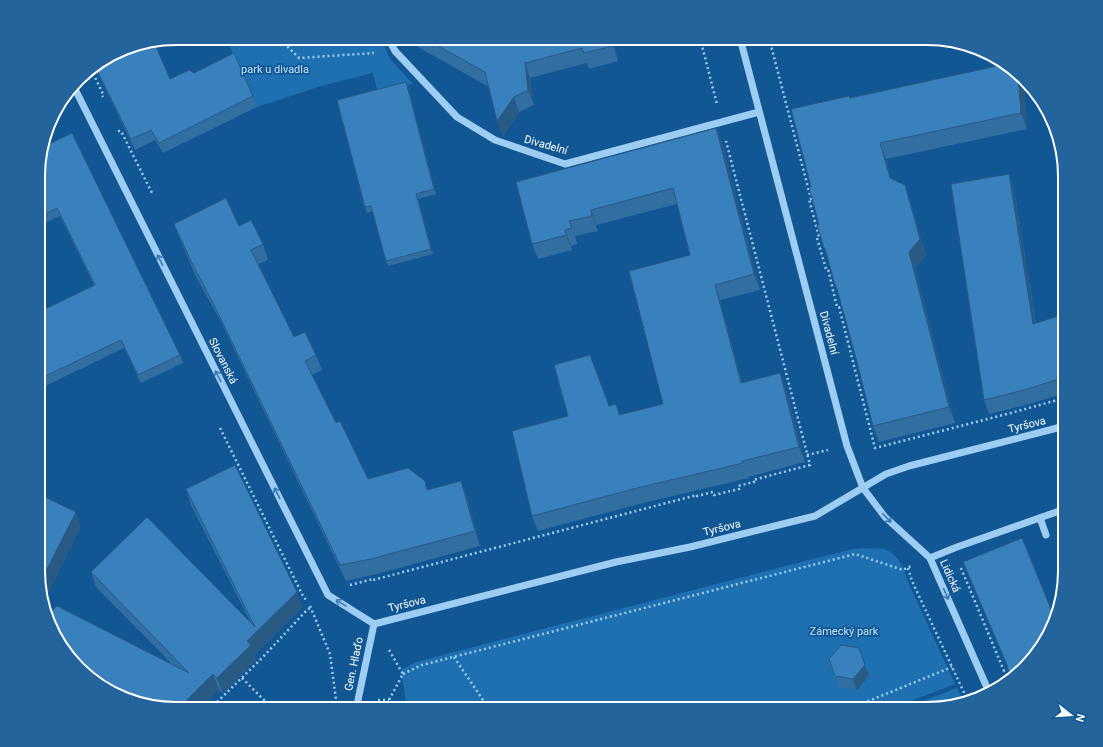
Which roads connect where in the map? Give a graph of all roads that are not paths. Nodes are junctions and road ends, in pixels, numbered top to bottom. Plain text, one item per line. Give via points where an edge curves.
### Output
1 (392, 45) edge
2 (742, 45) edge
3 (76, 92) edge
4 (759, 112) junction
5 (1058, 428) edge
6 (863, 488) junction
7 (1058, 512) edge
8 (1040, 518) junction
9 (1046, 535) dead end
10 (930, 558) junction
11 (374, 624) junction
12 (987, 687) edge
13 (358, 702) edge

1 - 4 street, Divadelní via 395,52 457,117 495,140 565,164
2 - 4 street, Divadelní
11 -> 3 street, Slovanská via 328,596
4 - 6 street, Divadelní via 847,446
5 - 6 street, Tyršova via 909,466 886,474
6 -> 10 street, Lidická via 885,517
6 - 11 street, Tyršova via 815,516 690,547 616,562
7 - 8 street
8 - 9 street
8 - 10 street
10 -> 12 street, Lidická
11 - 13 street, Gen. Hlaďo

